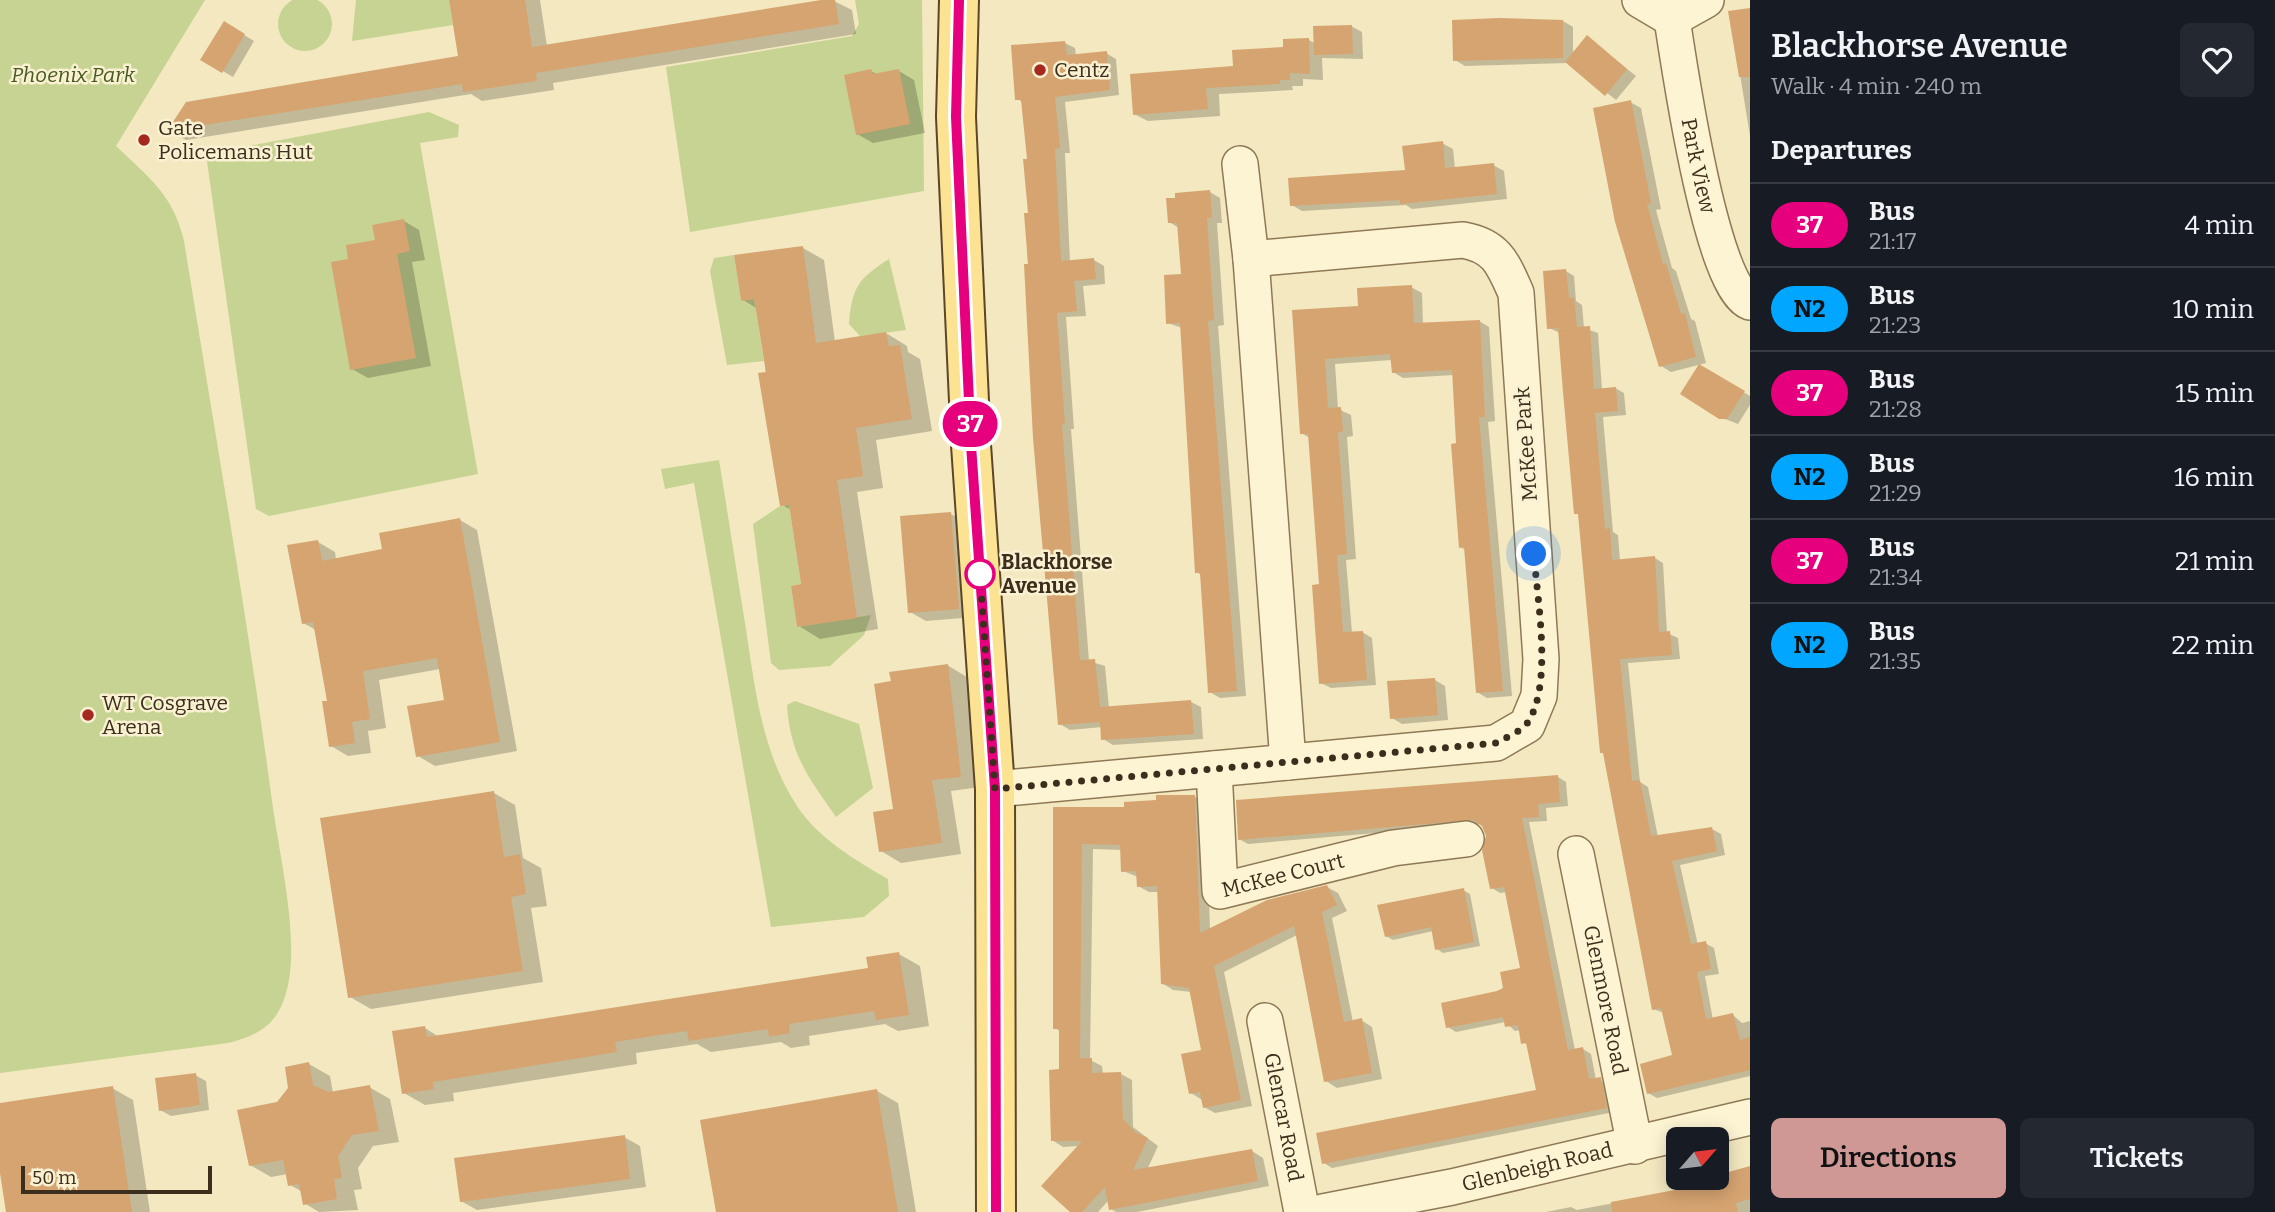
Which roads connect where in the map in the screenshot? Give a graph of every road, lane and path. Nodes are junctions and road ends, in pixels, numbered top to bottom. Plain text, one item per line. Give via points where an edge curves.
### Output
1 (959, 0) edge
2 (1640, 0) edge
3 (1706, 0) edge
4 (1672, 19) junction
5 (1240, 164) dead end
6 (1251, 259) junction
7 (1750, 302) edge
8 (1288, 762) junction
9 (1214, 769) junction
10 (995, 789) junction
11 (1466, 839) dead end
12 (1576, 854) dead end
13 (1265, 1021) dead end
14 (1750, 1117) edge
15 (1635, 1146) junction
16 (996, 1212) edge
17 (1302, 1212) edge
18 (1323, 1212) edge

1 - 10 main road via 956,117 971,445
2 - 4 street
3 - 4 street
4 - 7 street, Park View via 1695,155 1718,245 1726,271 1744,300
5 - 6 street
6 - 8 street
6 - 8 street, McKee Park via 1463,240 1480,243 1502,262 1516,293 1541,659 1539,696 1527,725 1496,743
8 - 9 street, McKee Park
9 - 10 street, McKee Park
9 - 11 street, McKee Court via 1220,891 1393,848
10 - 16 main road
12 - 15 street, Glenmore Road
13 - 17 street, Glencar Road
14 - 15 street, Glenbeigh Road
15 - 18 street, Glenbeigh Road

